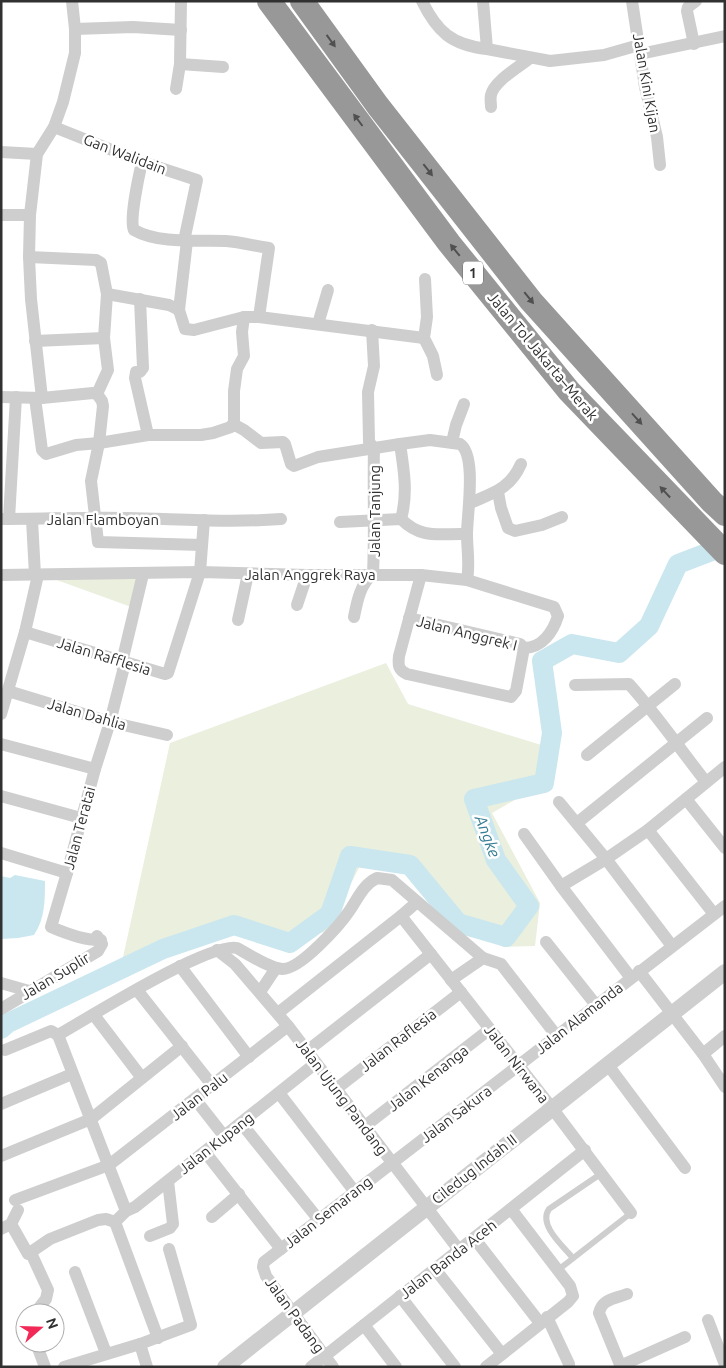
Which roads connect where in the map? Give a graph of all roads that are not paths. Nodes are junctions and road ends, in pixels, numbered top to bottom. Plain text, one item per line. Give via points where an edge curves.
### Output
1 (72, 1) edge
2 (181, 1) edge
3 (269, 1) edge
4 (302, 1) edge
5 (422, 1) edge
6 (483, 1) edge
7 (632, 1) edge
8 (696, 1) edge
9 (75, 29) junction
10 (181, 30) junction
11 (725, 36) edge
12 (694, 44) junction
13 (487, 49) junction
14 (640, 50) junction
15 (530, 58) junction
16 (180, 64) junction
17 (223, 67) dead end
18 (176, 89) dead end
19 (491, 107) dead end
20 (54, 127) junction
21 (1, 152) edge
22 (37, 154) junction
23 (142, 162) junction
24 (660, 165) dead end
25 (1, 215) edge
26 (30, 215) junction
27 (186, 241) junction
28 (29, 257) junction
29 (425, 279) dead end
30 (328, 290) dead end
31 (107, 294) junction
32 (140, 299) junction
33 (179, 310) junction
34 (244, 317) junction
35 (260, 317) junction
36 (318, 324) junction
37 (372, 330) junction
38 (104, 338) junction
39 (424, 338) junction
40 (35, 341) junction
41 (437, 376) dead end
42 (97, 394) junction
43 (1, 397) edge
44 (16, 397) junction
45 (38, 398) junction
46 (464, 404) dead end
47 (233, 424) junction
48 (148, 435) junction
49 (452, 442) junction
50 (100, 443) junction
51 (400, 444) junction
52 (374, 448) junction
53 (7, 463) edge
54 (521, 464) dead end
55 (498, 492) junction
56 (470, 503) junction
57 (718, 508) edge
58 (562, 517) dead end
59 (94, 518) junction
60 (5, 519) edge
61 (281, 519) dead end
62 (401, 519) junction
63 (32, 520) junction
64 (204, 520) junction
65 (375, 520) junction
66 (340, 522) dead end
67 (467, 534) junction
68 (202, 545) junction
69 (725, 553) edge
70 (200, 572) junction
71 (1, 574) edge
72 (143, 574) junction
73 (248, 574) junction
74 (373, 574) junction
75 (37, 575) junction
76 (307, 575) junction
77 (420, 575) junction
78 (467, 580) junction
79 (297, 605) dead end
80 (354, 617) dead end
81 (409, 618) junction
82 (238, 620) dead end
83 (25, 632) junction
84 (524, 648) junction
85 (122, 662) junction
86 (675, 684) dead end
87 (575, 685) dead end
88 (8, 691) junction
89 (649, 706) junction
90 (1, 714) edge
91 (707, 718) dead end
92 (110, 722) junction
93 (167, 735) dead end
94 (1, 744) edge
95 (676, 744) junction
96 (587, 756) dead end
97 (725, 767) edge
98 (95, 769) junction
99 (706, 782) junction
100 (1, 796) edge
101 (686, 799) junction
102 (559, 802) dead end
103 (82, 818) junction
104 (576, 823) junction
105 (648, 830) junction
106 (524, 834) dead end
107 (725, 848) edge
108 (1, 853) edge
109 (606, 859) junction
110 (67, 873) junction
111 (561, 886) junction
112 (417, 902) junction
113 (725, 906) edge
114 (714, 914) junction
115 (401, 916) junction
116 (51, 924) joint
117 (546, 942) dead end
118 (672, 946) junction
119 (217, 950) junction
120 (432, 954) junction
121 (483, 958) junction
122 (180, 966) junction
123 (276, 968) junction
124 (725, 972) edge
125 (635, 974) junction
126 (451, 980) junction
127 (1, 983) edge
128 (137, 990) junction
129 (29, 991) junction
130 (260, 992) junction
131 (461, 992) junction
132 (596, 1005) junction
133 (1, 1009) edge
134 (278, 1014) junction
135 (672, 1014) junction
136 (94, 1015) junction
137 (288, 1026) junction
138 (490, 1029) junction
139 (58, 1035) junction
140 (556, 1035) junction
141 (725, 1036) edge
142 (182, 1046) junction
143 (5, 1050) dead end
144 (307, 1051) junction
145 (703, 1054) junction
146 (250, 1057) junction
147 (316, 1063) junction
148 (608, 1064) junction
149 (519, 1066) junction
150 (72, 1074) junction
151 (142, 1078) junction
152 (212, 1085) junction
153 (725, 1087) edge
154 (336, 1089) junction
155 (279, 1093) junction
156 (195, 1099) junction
157 (1, 1104) edge
158 (552, 1108) junction
159 (91, 1119) junction
160 (241, 1123) junction
161 (365, 1126) junction
162 (224, 1136) junction
163 (585, 1150) junction
164 (205, 1152) junction
165 (1, 1156) edge
166 (392, 1162) junction
167 (109, 1164) junction
168 (684, 1168) dead end
169 (602, 1173) junction
170 (168, 1181) junction
171 (355, 1192) junction
172 (239, 1194) junction
173 (425, 1208) junction
174 (511, 1209) junction
175 (126, 1211) junction
176 (631, 1213) joint
177 (212, 1217) dead end
178 (318, 1220) junction
179 (115, 1222) junction
180 (6, 1227) edge
181 (150, 1236) dead end
182 (474, 1238) junction
183 (169, 1249) dead end
184 (281, 1249) junction
185 (459, 1250) junction
186 (31, 1253) junction
187 (572, 1258) junction
188 (264, 1262) joint
189 (435, 1269) junction
190 (558, 1270) junction
191 (76, 1272) dead end
192 (627, 1294) dead end
193 (400, 1296) junction
194 (43, 1303) edge
195 (293, 1314) junction
196 (543, 1320) junction
197 (708, 1320) dead end
198 (364, 1325) junction
199 (685, 1337) dead end
200 (158, 1338) junction
201 (140, 1344) junction
202 (40, 1353) edge
203 (106, 1353) junction
204 (502, 1354) junction
205 (325, 1356) junction
206 (569, 1364) dead end
207 (725, 1365) edge
208 (621, 1366) edge
209 (45, 1367) edge
210 (64, 1367) edge
211 (147, 1367) edge
212 (225, 1367) edge
213 (311, 1367) edge
214 (333, 1367) edge
215 (396, 1367) edge
216 (455, 1367) edge
217 (486, 1367) edge

1 - 9 street
2 - 10 street
69 -> 3 highway, Jalan Tol Jakarta–Merak / 1 via 569,391 449,243
4 -> 57 highway, Jalan Tol Jakarta–Merak / 1 via 378,106 531,301
5 - 13 street via 442,32 458,42
6 - 13 street
7 - 14 street, Jalan Kini Kijan
8 - 12 street via 687,11
9 - 10 street
9 - 20 street via 74,53 64,102
10 - 16 street
11 - 12 street
12 - 14 street
13 - 15 street
14 - 15 street via 550,61
14 - 24 street, Jalan Kini Kijan
15 - 19 street via 494,88
16 - 17 street
16 - 18 street
20 - 22 street
20 - 23 street, Gan Walidain
21 - 22 street
22 - 26 street
23 - 27 street, Gan Walidain via 197,180
23 - 27 street via 132,228 143,234
25 - 26 street
26 - 28 street
27 - 33 street
27 - 35 street via 228,241 269,248
28 - 31 street via 99,260
28 - 40 street
29 - 39 street via 427,317
30 - 36 street
31 - 32 street
31 - 38 street
32 - 33 street
32 - 48 street via 143,368 136,372 135,378
33 - 34 street via 185,329 189,330
34 - 35 street
34 - 47 street via 244,356 237,369
35 - 36 street
36 - 37 street via 358,331
37 - 39 street
37 - 52 street, Jalan Tanjung via 374,366 368,392 368,422 369,442
38 - 40 street
38 - 42 street via 108,370
39 - 41 street via 436,364
40 - 45 street
42 - 45 street
42 - 50 street via 102,401
43 - 44 street
44 - 45 street
44 - 53 street
45 - 50 street via 43,453
46 - 49 street
47 - 48 street via 227,429 200,436
47 - 52 street via 262,442 283,442 294,466 318,457
48 - 50 street
49 - 51 street via 430,440
49 - 56 street via 466,450
50 - 59 street via 91,481
51 - 52 street
51 - 62 street via 405,486
52 - 65 street, Jalan Tanjung
53 - 60 street
54 - 55 street via 516,476
55 - 56 street
55 - 58 street via 508,528 515,531 534,528
56 - 67 street
59 - 63 street, Jalan Flamboyan
59 - 64 street, Jalan Flamboyan
59 - 68 street via 98,542
60 - 63 street, Jalan Flamboyan
61 - 64 street, Jalan Flamboyan
62 - 65 street
62 - 67 street via 419,532
63 - 75 street
64 - 68 street
65 - 66 street
65 - 74 street, Jalan Tanjung
67 - 78 street via 470,566
68 - 70 street
70 - 72 street, Jalan Anggrek Raya
70 - 73 street, Jalan Anggrek Raya
70 - 85 street, Jalan Rafflesia via 169,672 165,674
71 - 75 street, Jalan Anggrek Raya
72 - 75 street, Jalan Anggrek Raya
72 - 85 street
73 - 76 street, Jalan Anggrek Raya
73 - 82 street
74 - 76 street, Jalan Anggrek Raya
74 - 77 street, Jalan Anggrek Raya
74 - 80 street via 364,583
75 - 83 street
76 - 79 street
77 - 78 street, Jalan Anggrek Raya
77 - 81 street
78 - 84 street, Jalan Anggrek Raya via 554,607 558,616 551,632 535,646
81 - 84 street, Jalan Anggrek I via 520,644
81 - 84 street via 398,661 399,669 407,674 511,697 516,691
83 - 85 street, Jalan Rafflesia
83 - 88 street
85 - 92 street via 123,670
86 - 89 street
87 - 89 street via 628,683
88 - 90 street
88 - 92 street, Jalan Dahlia
89 - 95 street
89 - 96 street
91 - 95 street
92 - 93 street, Jalan Dahlia
92 - 98 street
94 - 98 street, Jalan Teratai
95 - 99 street
95 - 104 street
97 - 99 street
98 - 103 street, Jalan Teratai
99 - 101 street
100 - 103 street
101 - 105 street
101 - 107 street
102 - 104 street
103 - 110 street, Jalan Teratai
104 - 109 street
105 - 109 street
105 - 114 street
106 - 111 street
108 - 110 street
109 - 111 street
109 - 118 street
110 - 116 street, Jalan Teratai
111 - 125 street
112 - 115 street
112 - 121 street
112 - 123 street via 392,880 377,878 370,881 347,915 321,943 292,967
113 - 114 street, Jalan Alamanda
114 - 118 street, Jalan Alamanda
115 - 120 street, Jalan Nirwana
115 - 134 street
116 - 129 street, Jalan Suplir via 96,935 102,946
117 - 132 street
118 - 125 street, Jalan Alamanda
119 - 122 street
119 - 123 street via 236,948
119 - 130 street, Jalan Ujung Pandang via 235,964
120 - 126 street, Jalan Nirwana
120 - 144 street
121 - 126 street
121 - 140 street via 501,964
122 - 128 street
122 - 146 street
123 - 130 street
124 - 135 street, Ciledug Indah II
125 - 132 street, Jalan Alamanda
125 - 135 street
126 - 131 street, Jalan Nirwana
127 - 129 street
128 - 136 street
128 - 142 street
129 - 133 street, Jalan Suplir
130 - 134 street, Jalan Ujung Pandang
131 - 138 street, Jalan Nirwana
131 - 154 street, Jalan Raflesia
132 - 140 street, Jalan Alamanda
134 - 137 street, Jalan Ujung Pandang
135 - 145 street
135 - 148 street, Ciledug Indah II
136 - 139 street
136 - 151 street
137 - 144 street, Jalan Ujung Pandang
137 - 146 street, Jalan Palu
138 - 149 street, Jalan Nirwana
138 - 161 street, Jalan Kenanga
139 - 143 street via 50,1031
139 - 150 street
140 - 149 street, Jalan Alamanda
141 - 145 street
142 - 151 street
142 - 152 street
144 - 147 street, Jalan Ujung Pandang
145 - 153 street
146 - 152 street, Jalan Palu
147 - 154 street, Jalan Ujung Pandang
147 - 155 street, Jalan Kupang
148 - 158 street, Ciledug Indah II
148 - 168 street
149 - 158 street, Jalan Nirwana
149 - 166 street, Jalan Sakura
150 - 157 street
150 - 159 street
151 - 159 street
152 - 156 street, Jalan Palu
154 - 161 street, Jalan Ujung Pandang
155 - 160 street, Jalan Kupang
155 - 171 street
156 - 162 street
156 - 167 street, Jalan Palu
158 - 163 street, Jalan Nirwana
158 - 173 street, Ciledug Indah II
159 - 165 street
159 - 167 street
160 - 162 street, Jalan Kupang
160 - 178 street
161 - 166 street, Jalan Ujung Pandang
162 - 164 street, Jalan Kupang
163 - 169 street, Jalan Nirwana
163 - 174 street, Jalan Banda Aceh
164 - 170 street, Jalan Kupang
164 - 172 street
166 - 171 street, Jalan Semarang
166 - 173 street, Jalan Ujung Pandang
167 - 175 street
167 - 180 street, Jalan Palu via 17,1205
169 - 176 street, Jalan Nirwana
169 - 187 lane via 546,1213 547,1226
170 - 175 street, Jalan Kupang
170 - 181 street via 173,1224
171 - 178 street, Jalan Semarang
172 - 177 street
172 - 184 street
173 - 185 street, Jalan Ujung Pandang
173 - 195 street, Ciledug Indah II
174 - 182 street, Jalan Banda Aceh
174 - 190 street
175 - 179 street, Jalan Kupang
176 - 187 lane
178 - 184 street, Jalan Semarang
179 - 186 street via 98,1220 50,1239
179 - 200 street
180 - 186 street via 27,1254
182 - 185 street, Jalan Banda Aceh
182 - 196 street
183 - 200 street via 191,1324
184 - 188 street, Jalan Semarang
185 - 189 street, Jalan Banda Aceh
186 - 194 street via 48,1290
187 - 190 lane
188 - 195 street, Jalan Padang via 262,1267 266,1276
189 - 193 street, Jalan Banda Aceh
189 - 204 street
190 - 196 street via 573,1296
191 - 203 street
192 - 208 street via 604,1302 599,1313
193 - 198 street, Jalan Banda Aceh
193 - 216 street
195 - 205 street, Jalan Padang
195 - 212 street, Ciledug Indah II
196 - 204 street
196 - 206 street
197 - 207 street
198 - 205 street, Jalan Banda Aceh
198 - 215 street
199 - 208 street
200 - 201 street
201 - 203 street
201 - 211 street
202 - 209 street
203 - 210 street
204 - 217 street
205 - 213 street, Jalan Banda Aceh
205 - 214 street, Jalan Padang

